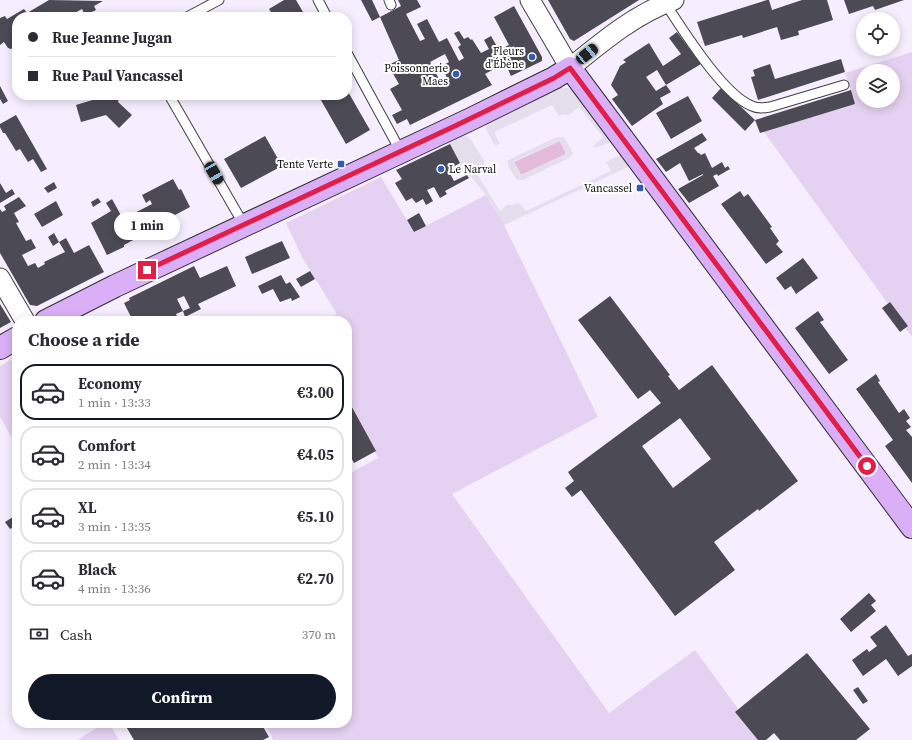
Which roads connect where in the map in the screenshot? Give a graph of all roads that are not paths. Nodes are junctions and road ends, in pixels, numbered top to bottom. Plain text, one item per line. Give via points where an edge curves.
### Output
1 (219, 0) edge
2 (318, 0) edge
3 (530, 0) edge
4 (669, 2) edge
5 (196, 12) edge
6 (324, 12) edge
7 (352, 62) edge
8 (570, 68) junction
9 (844, 85) dead end
10 (172, 100) edge
11 (401, 152) junction
12 (244, 225) junction
13 (0, 278) edge
14 (22, 316) edge
15 (56, 316) edge
16 (12, 341) edge
17 (0, 348) edge
18 (912, 527) edge

1 - 5 lane
2 - 6 lane
3 - 8 street
4 - 8 street via 648,12 608,38
4 - 9 lane via 722,82 742,101 752,106 770,107
7 - 11 lane
8 - 11 street
8 - 18 street
10 - 12 lane
11 - 12 street
12 - 15 street
13 - 14 street
16 - 17 street

